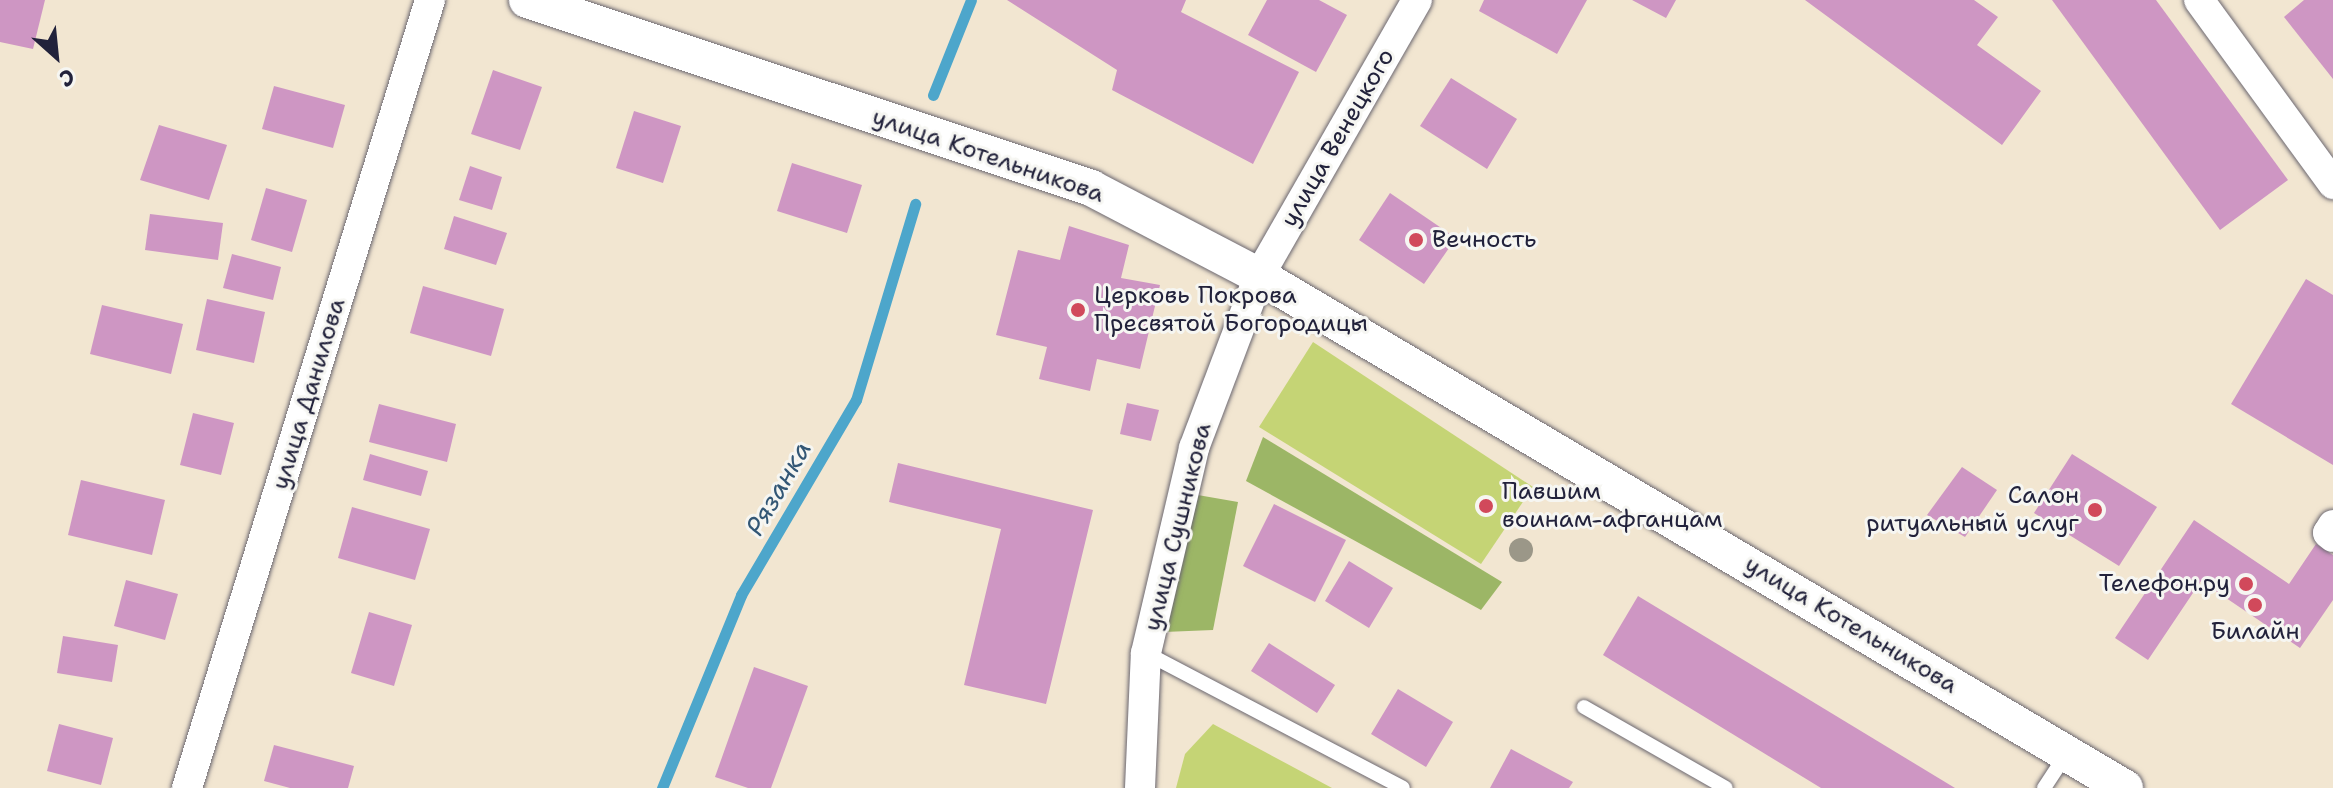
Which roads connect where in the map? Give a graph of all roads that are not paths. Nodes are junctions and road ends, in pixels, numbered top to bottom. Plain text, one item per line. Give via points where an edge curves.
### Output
1 (430, 0) edge
2 (527, 0) edge
3 (1417, 0) edge
4 (2199, 0) edge
5 (2333, 184) edge
6 (1259, 276) junction
7 (2333, 525) edge
8 (2333, 537) edge
9 (1146, 653) junction
10 (1584, 707) dead end
11 (2068, 753) junction
12 (187, 788) edge
13 (1140, 788) edge
14 (1403, 788) edge
15 (1726, 788) edge
16 (2044, 788) edge
17 (2125, 788) edge

1 - 12 street, улица Данилова
2 - 6 street, улица Котельникова via 1091,188
3 - 6 street, улица Венецкого
4 - 5 street
6 - 9 street, улица Сушникова via 1194,448
6 - 11 street, улица Котельникова
7 - 8 street via 2328,533
9 - 13 street, улица Сушникова
9 - 14 lane
10 - 15 lane
11 - 16 lane
11 - 17 street, улица Котельникова

